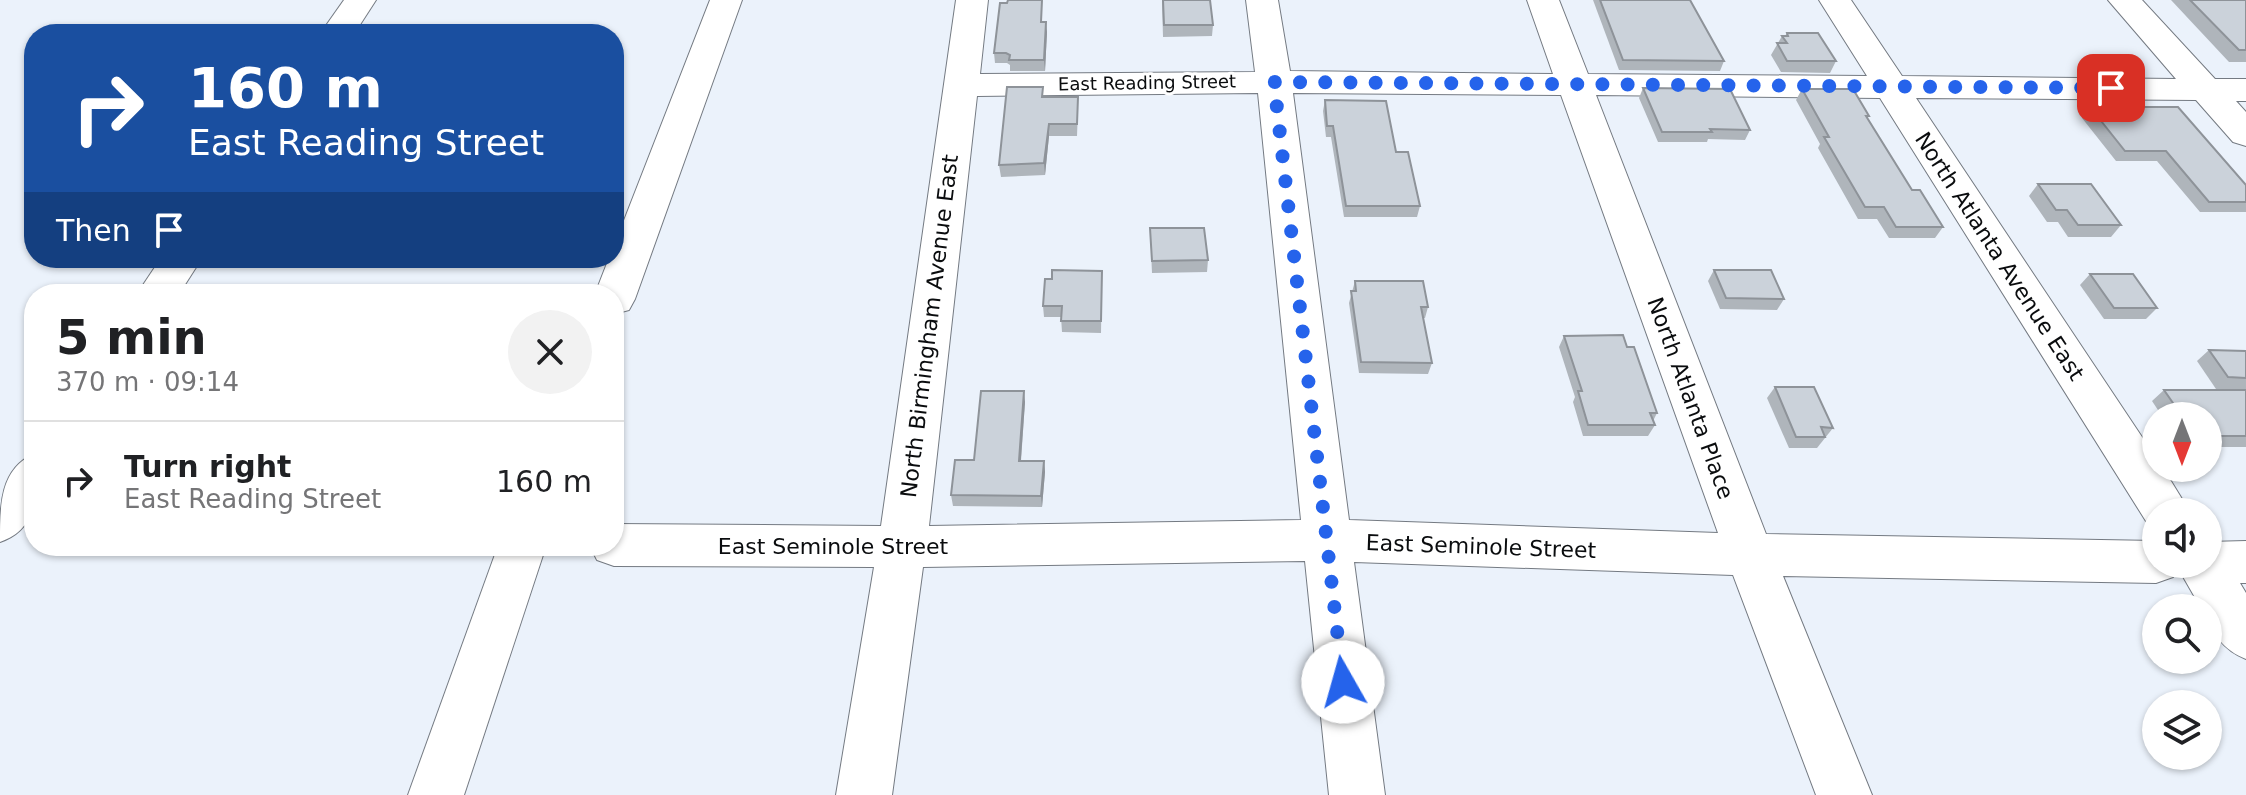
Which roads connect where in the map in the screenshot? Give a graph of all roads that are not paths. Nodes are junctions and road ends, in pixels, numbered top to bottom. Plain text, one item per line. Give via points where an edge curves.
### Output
1 (360, 0) edge
2 (726, 0) edge
3 (972, 0) edge
4 (1262, 0) edge
5 (1543, 0) edge
6 (1835, 0) edge
7 (2124, 0) edge
8 (344, 24) edge
9 (1274, 82) junction
10 (1574, 83) junction
11 (960, 85) junction
12 (1889, 85) junction
13 (2206, 90) junction
14 (2246, 90) edge
15 (2246, 134) edge
16 (620, 284) edge
17 (24, 487) edge
18 (2157, 498) edge
19 (0, 522) edge
20 (0, 531) edge
21 (24, 532) edge
22 (1326, 540) junction
23 (624, 545) edge
24 (902, 547) junction
25 (1750, 555) junction
26 (519, 556) edge
27 (2142, 562) edge
28 (2246, 562) edge
29 (2222, 563) edge
30 (2209, 578) edge
31 (2246, 636) edge
32 (436, 795) edge
33 (864, 795) edge
34 (1357, 795) edge
35 (1844, 795) edge

1 - 8 street
2 - 16 street
3 - 11 street, North Birmingham Avenue East
4 - 9 street
5 - 10 street, North Atlanta Place
6 - 12 street, North Atlanta Avenue East
7 - 13 street
9 - 10 street, East Reading Street
9 - 11 street, East Reading Street
9 - 22 street
10 - 12 street, East Reading Street
10 - 25 street, North Atlanta Place
11 - 24 street, North Birmingham Avenue East
12 - 13 street, East Reading Street
12 - 18 street, North Atlanta Avenue East
13 - 14 street, East Reading Street
13 - 15 street
17 - 19 street
20 - 21 street
22 - 24 street, East Seminole Street
22 - 25 street, East Seminole Street
22 - 34 street
23 - 24 street, East Seminole Street
24 - 33 street, North Birmingham Avenue East
25 - 27 street, East Seminole Street
25 - 35 street, North Atlanta Place
26 - 32 street
28 - 29 street
30 - 31 street

